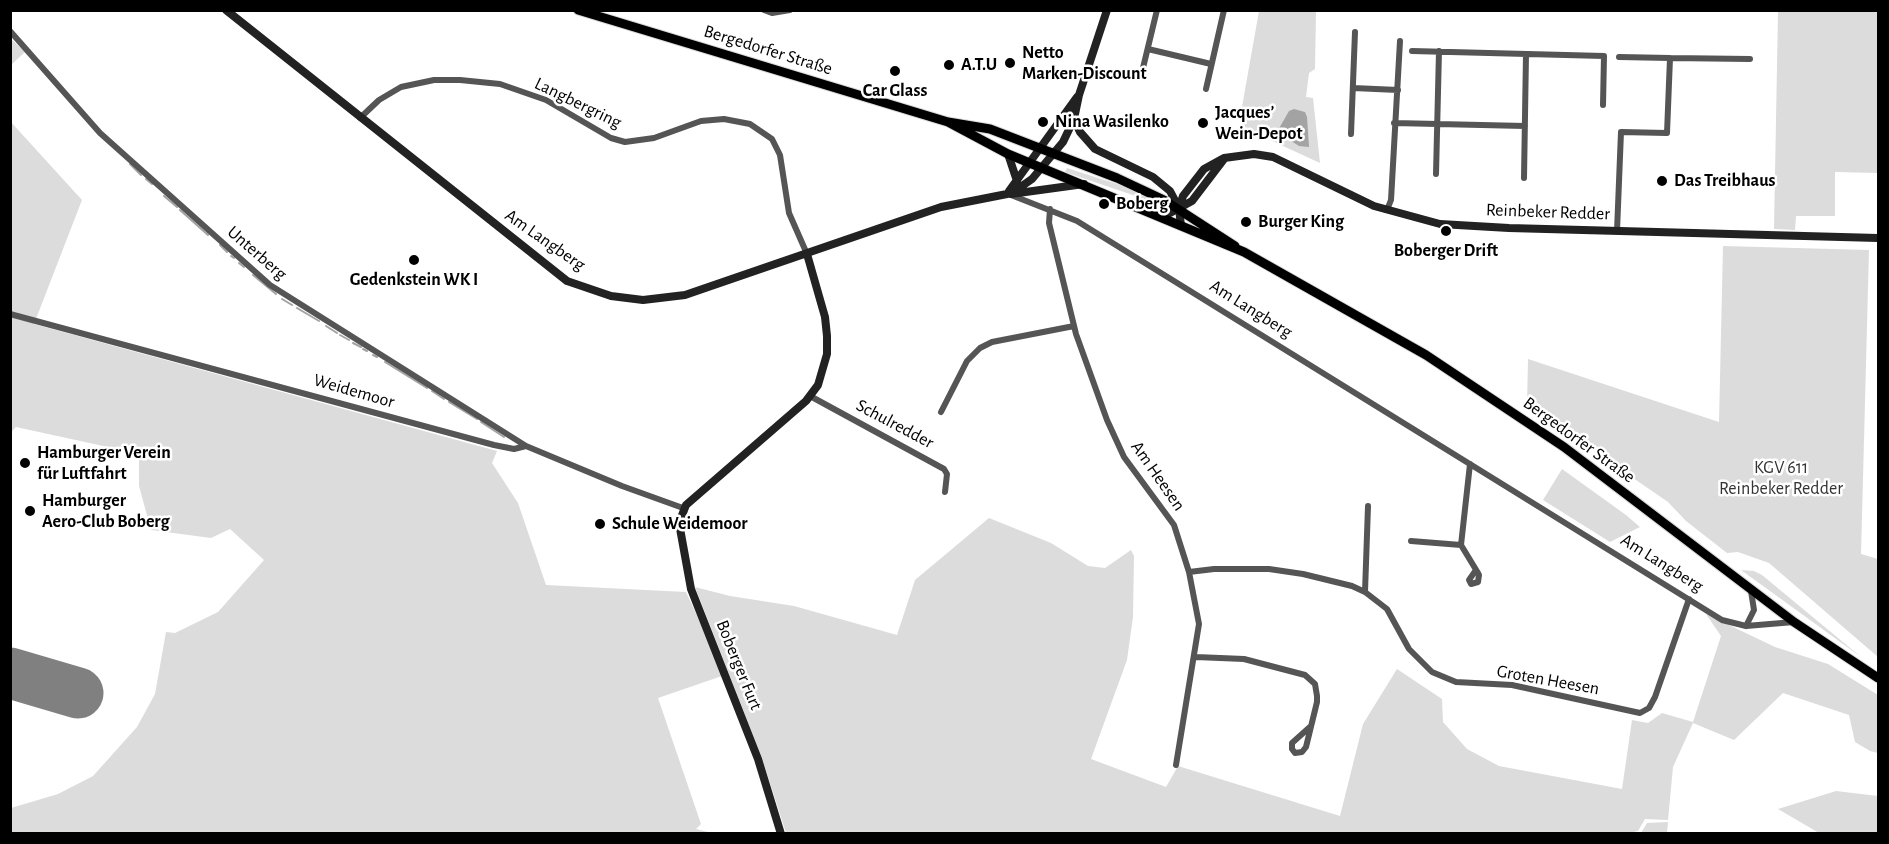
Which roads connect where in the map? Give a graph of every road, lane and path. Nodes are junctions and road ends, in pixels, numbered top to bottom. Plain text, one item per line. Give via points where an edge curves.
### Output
1 (226, 10) edge
2 (578, 10) edge
3 (764, 10) edge
4 (790, 10) edge
5 (1107, 10) edge
6 (1157, 10) edge
7 (1224, 10) edge
8 (10, 31) edge
9 (1354, 32) dead end
10 (1400, 41) dead end
11 (1148, 49) junction
12 (1412, 51) dead end
13 (1439, 51) junction
14 (1526, 54) junction
15 (1619, 57) dead end
16 (1670, 58) junction
17 (1750, 58) dead end
18 (1212, 64) junction
19 (1142, 72) dead end
20 (1206, 88) dead end
21 (1353, 88) junction
22 (1398, 90) junction
23 (1079, 95) junction
24 (1603, 105) dead end
25 (360, 118) junction
26 (1074, 119) junction
27 (948, 122) junction
28 (1394, 123) junction
29 (1437, 124) junction
30 (1525, 126) junction
31 (1352, 134) dead end
32 (1040, 148) junction
33 (1053, 153) junction
34 (1008, 154) junction
35 (1030, 163) junction
36 (1041, 167) junction
37 (1436, 174) dead end
38 (1524, 178) dead end
39 (1017, 181) junction
40 (1084, 184) junction
41 (1007, 194) junction
42 (1179, 208) junction
43 (1050, 209) junction
44 (1387, 210) junction
45 (1158, 215) junction
46 (1181, 226) junction
47 (1617, 231) junction
48 (1878, 238) edge
49 (1244, 252) junction
50 (807, 254) junction
51 (10, 314) edge
52 (1074, 326) junction
53 (810, 396) junction
54 (940, 412) dead end
55 (526, 446) junction
56 (1470, 464) junction
57 (945, 492) dead end
58 (1368, 506) dead end
59 (683, 508) junction
60 (1411, 541) dead end
61 (1461, 546) junction
62 (1476, 570) dead end
63 (1189, 572) junction
64 (1749, 588) junction
65 (1365, 592) junction
66 (1689, 600) junction
67 (1794, 622) junction
68 (1746, 626) junction
69 (1196, 657) junction
70 (1878, 678) edge
71 (1311, 726) dead end
72 (1176, 765) dead end
73 (781, 834) edge

1 - 25 street, Am Langberg
2 - 27 main road, Bergedorfer Straße
3 - 4 street
5 - 23 street
6 - 11 street
7 - 18 street
8 - 55 street, Unterberg via 100,133 270,285
9 - 21 street
10 - 22 street
11 - 18 street
11 - 19 street
12 - 13 street
13 - 14 street
13 - 29 street
14 - 24 street via 1604,56
14 - 30 street
15 - 16 street
16 - 17 street
16 - 47 street via 1667,133 1621,132
18 - 20 street
21 - 22 street
21 - 31 street
22 - 28 street
23 - 26 street, Am Langberg
23 - 32 street
25 - 50 street, Am Langberg via 567,281 611,296 643,300 685,295
25 - 50 street, Langbergring via 401,87 434,80 460,80 500,84 546,100 611,138 625,142 654,138 701,121 724,119 750,124 772,139 780,155 789,213
26 - 33 street, Am Langberg
26 - 42 street via 1095,149 1153,177 1170,191
27 - 32 main road, Bergedorfer Straße via 990,129
27 - 34 main road, Bergedorfer Straße
28 - 29 street
28 - 44 street via 1391,200
29 - 30 street
29 - 37 street
30 - 38 street
32 - 33 main road, Bergedorfer Straße
32 - 35 street
33 - 36 street, Am Langberg
33 - 42 main road, Bergedorfer Straße
34 - 35 main road, Bergedorfer Straße
34 - 39 street
35 - 36 main road, Bergedorfer Straße
35 - 39 street
36 - 40 main road, Bergedorfer Straße
36 - 41 street, Am Langberg via 1032,178
39 - 41 street
40 - 41 street
40 - 45 main road, Bergedorfer Straße
41 - 43 street, Am Langberg
41 - 50 street, Am Langberg via 941,207
42 - 44 street, Reinbeker Redder via 1191,201 1219,165 1230,157 1254,153 1273,157
42 - 45 street, Reinbeker Redder
42 - 46 street
42 - 49 main road, Bergedorfer Straße
43 - 52 street, Am Heesen via 1049,223
43 - 56 street, Am Langberg via 1077,221
44 - 47 street, Reinbeker Redder via 1452,225
45 - 46 main road, Bergedorfer Straße
46 - 49 main road, Bergedorfer Straße
47 - 48 street, Reinbeker Redder
49 - 64 main road, Bergedorfer Straße via 1426,354 1473,385 1563,447
50 - 53 street via 827,336 824,371
51 - 55 street, Weidemoor via 494,445 514,449
52 - 54 street via 992,342 980,348 967,361
52 - 63 street, Am Heesen via 1119,448 1174,525
53 - 57 street, Schulredder via 944,469
53 - 59 street
55 - 59 street, Weidemoor
56 - 61 street
56 - 66 street, Am Langberg
58 - 65 street
59 - 73 street, Boberger Furt via 679,523 691,589 758,759
60 - 61 street
61 - 62 street
63 - 65 street, Groten Heesen via 1269,569 1303,574
63 - 69 street, Am Heesen via 1199,624
64 - 67 main road, Bergedorfer Straße
64 - 68 street via 1754,610
65 - 66 street, Groten Heesen via 1387,609 1409,649 1432,672 1456,682 1512,686 1640,713 1655,698
66 - 68 street, Am Langberg via 1722,620
67 - 68 street, Am Langberg
67 - 70 main road, Bergedorfer Straße
69 - 71 street via 1260,662 1310,678 1317,696
69 - 72 street, Am Heesen

